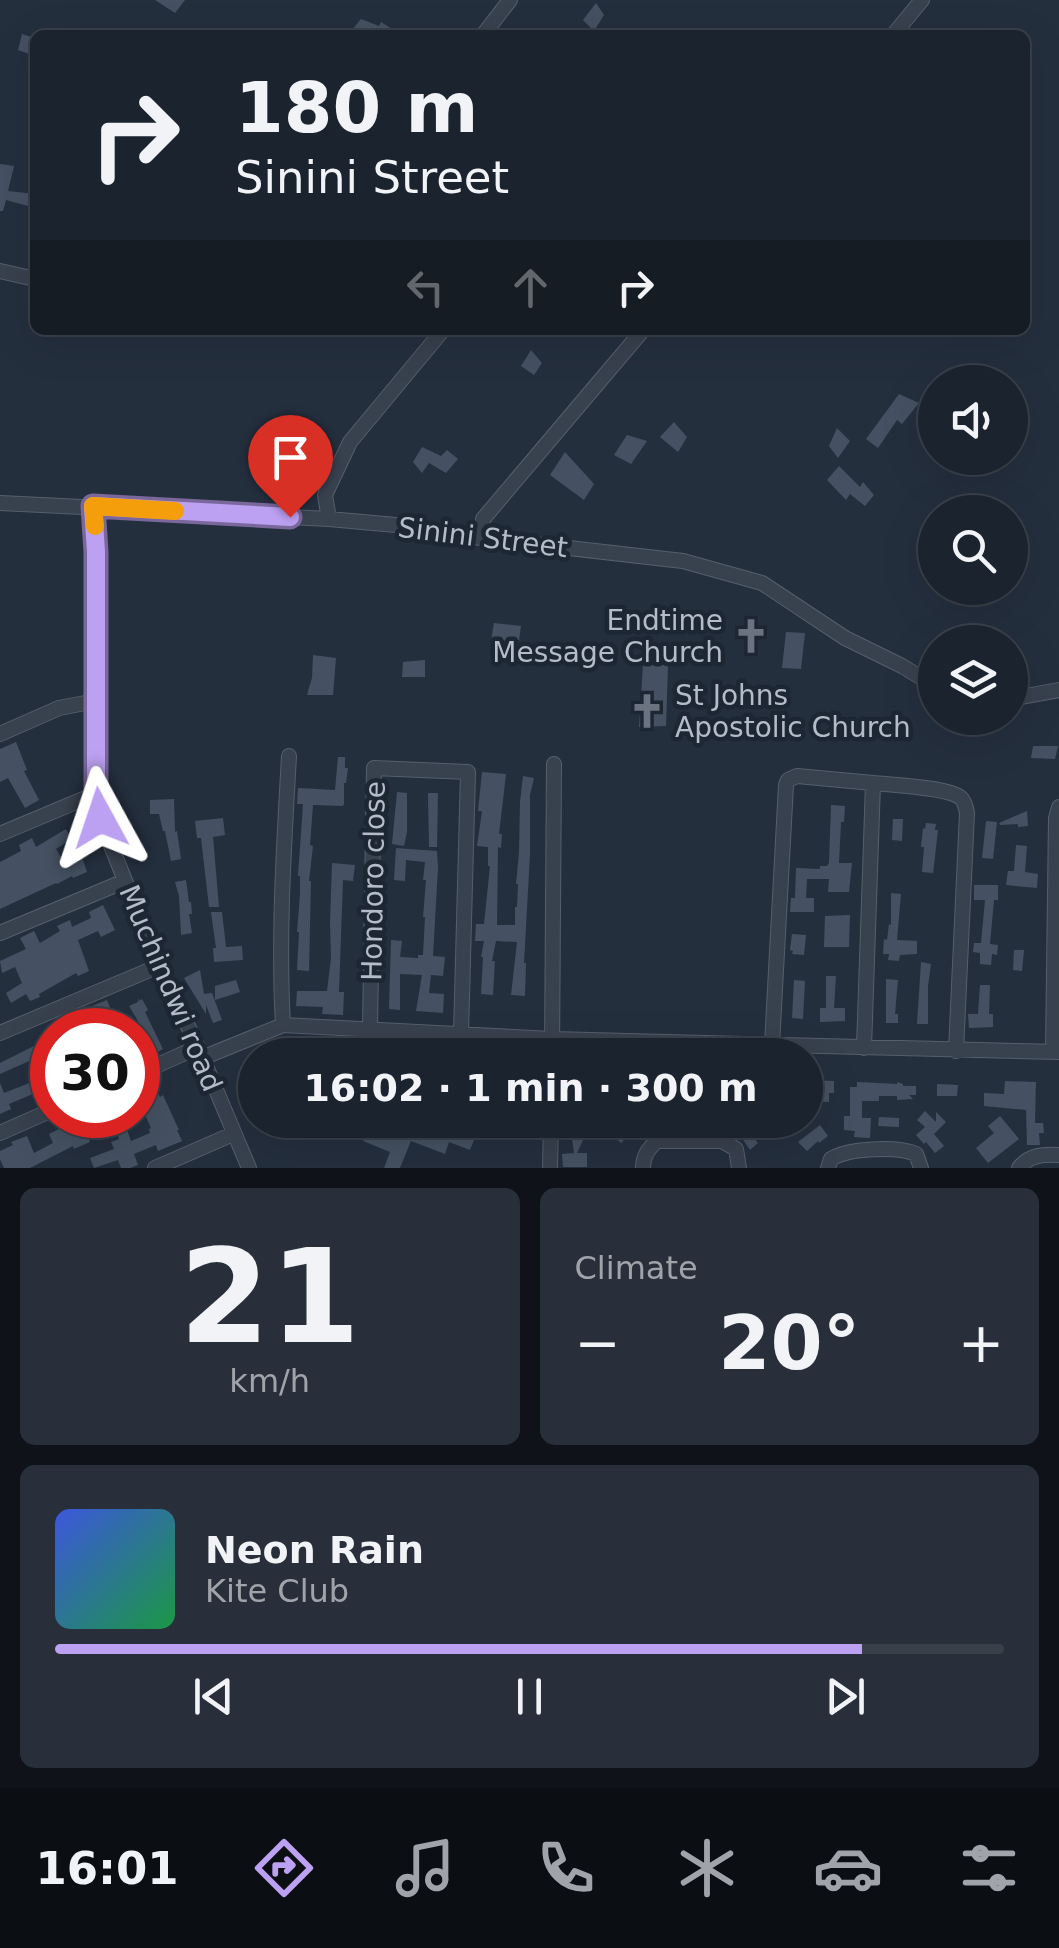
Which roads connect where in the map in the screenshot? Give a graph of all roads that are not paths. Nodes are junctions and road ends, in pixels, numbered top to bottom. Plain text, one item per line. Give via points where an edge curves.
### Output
1 (510, 0) edge
2 (922, 0) edge
3 (487, 30) edge
4 (897, 30) edge
5 (0, 272) edge
6 (30, 278) edge
7 (439, 335) edge
8 (639, 335) edge
9 (0, 503) edge
10 (93, 506) junction
11 (329, 519) junction
12 (481, 538) junction
13 (918, 676) edge
14 (1059, 690) edge
15 (1028, 696) edge
16 (96, 700) junction
17 (0, 734) edge
18 (290, 756) dead end
19 (554, 764) dead end
20 (872, 784) junction
21 (96, 794) junction
22 (1059, 807) edge
23 (0, 834) edge
24 (125, 880) junction
25 (0, 933) edge
26 (158, 966) junction
27 (283, 1024) junction
28 (370, 1028) junction
29 (0, 1032) edge
30 (460, 1034) junction
31 (488, 1038) edge
32 (552, 1038) edge
33 (772, 1038) edge
34 (823, 1047) edge
35 (864, 1048) junction
36 (956, 1051) junction
37 (1056, 1052) edge
38 (200, 1053) junction
39 (160, 1067) edge
40 (30, 1119) edge
41 (0, 1132) edge
42 (234, 1134) junction
43 (551, 1138) edge
44 (1059, 1155) edge
45 (155, 1168) edge
46 (249, 1168) edge
47 (550, 1168) edge
48 (643, 1168) edge
49 (739, 1168) edge
50 (828, 1168) edge
51 (921, 1168) edge
52 (1019, 1168) edge

1 - 3 street
2 - 4 street
5 - 6 street
7 - 11 street via 350,442 325,494
8 - 12 street via 483,519
9 - 10 street, Sinini Street
10 - 11 street, Sinini Street
10 - 16 street, Muchindwi road
11 - 12 street, Sinini Street
12 - 13 street, Sinini Street via 682,560 762,583
14 - 15 street
16 - 17 street
16 - 21 street, Muchindwi road
18 - 27 street via 281,899
19 - 32 street
20 - 33 street via 798,776 786,784
20 - 35 street
20 - 36 street via 934,789 964,803
21 - 23 street
21 - 24 street, Muchindwi road
22 - 37 street
24 - 25 street
24 - 26 street, Muchindwi road
26 - 29 street
26 - 38 street, Muchindwi road
27 - 28 street
27 - 38 street
28 - 30 street
28 - 30 street, Hondoro close via 374,768 468,772
30 - 31 street
34 - 35 street
35 - 36 street
36 - 37 street
38 - 39 street
38 - 42 street, Muchindwi road
40 - 41 street
42 - 45 street
42 - 46 street, Muchindwi road
43 - 47 street
44 - 52 street via 1031,1158
48 - 49 street via 656,1140 722,1142 736,1149
50 - 51 street via 840,1153 904,1149 916,1154

